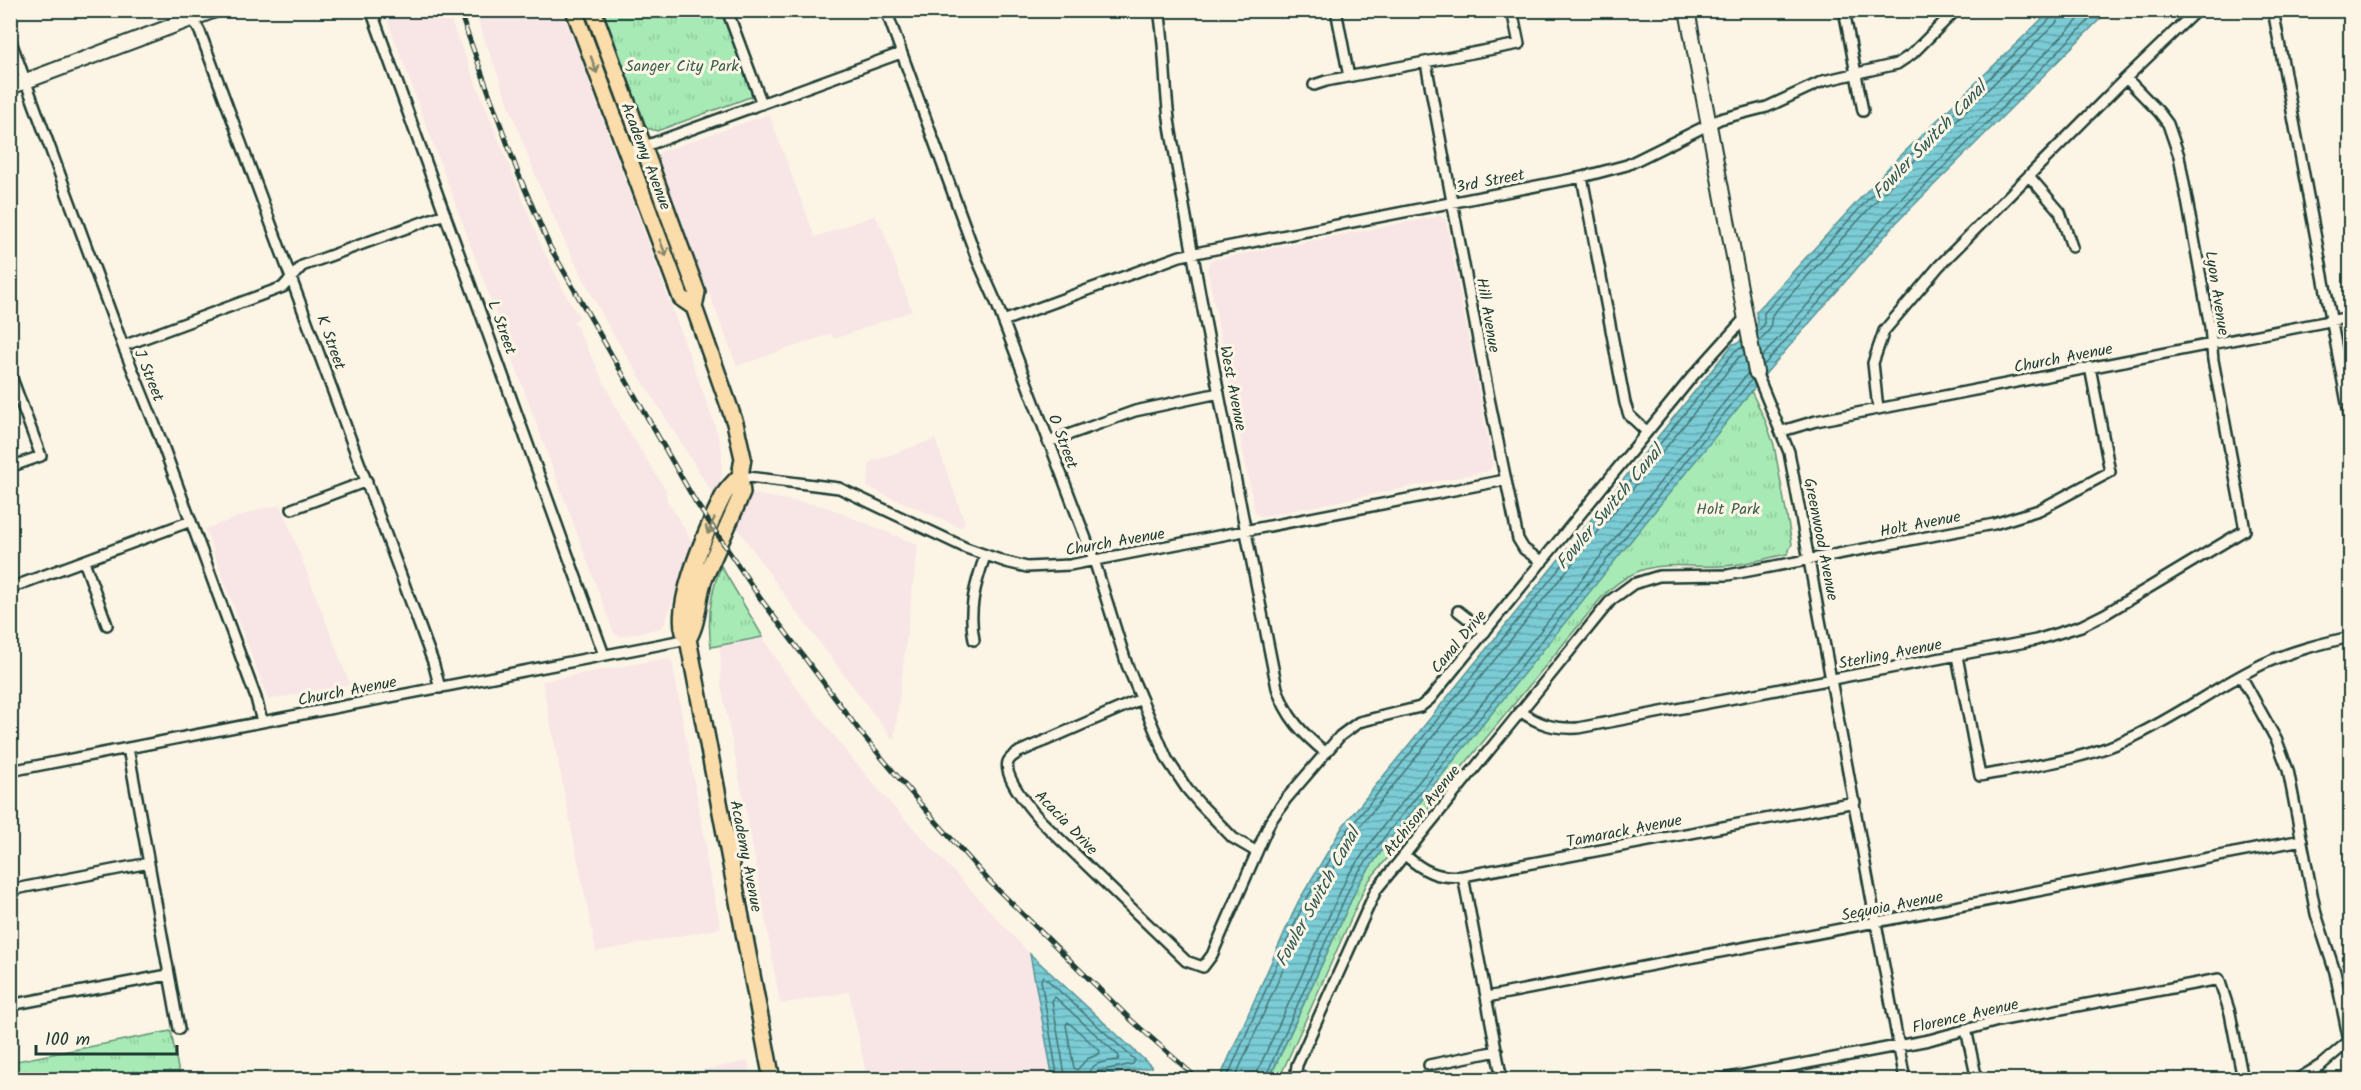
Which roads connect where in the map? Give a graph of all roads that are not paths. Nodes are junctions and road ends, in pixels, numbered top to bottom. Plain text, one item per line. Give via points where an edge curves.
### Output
1 (215, 10) edge
2 (371, 10) edge
3 (574, 10) edge
4 (583, 10) edge
5 (593, 10) edge
6 (727, 10) edge
7 (886, 10) edge
8 (1159, 10) edge
9 (1336, 10) edge
10 (1512, 10) edge
11 (1687, 10) edge
12 (1844, 10) edge
13 (1956, 10) edge
14 (2197, 10) edge
15 (2273, 10) edge
16 (190, 15) edge
17 (600, 31) junction
18 (10, 39) edge
19 (901, 53) junction
20 (1426, 63) junction
21 (1857, 73) junction
22 (1349, 77) junction
23 (2126, 78) junction
24 (26, 81) junction
25 (1314, 85) dead end
26 (10, 87) edge
27 (762, 104) junction
28 (1863, 111) dead end
29 (1709, 124) junction
30 (642, 147) junction
31 (626, 153) junction
32 (2029, 176) junction
33 (1582, 177) junction
34 (1453, 202) junction
35 (445, 214) junction
36 (2072, 247) dead end
37 (1192, 253) junction
38 (291, 276) junction
39 (694, 307) junction
40 (1746, 317) junction
41 (2350, 317) edge
42 (2332, 320) junction
43 (1003, 321) junction
44 (2211, 344) junction
45 (123, 346) junction
46 (2090, 367) junction
47 (1756, 372) joint
48 (10, 373) edge
49 (1219, 393) junction
50 (1878, 409) junction
51 (2350, 419) edge
52 (1782, 431) junction
53 (1647, 432) junction
54 (1048, 442) junction
55 (10, 467) edge
56 (740, 476) junction
57 (1505, 480) junction
58 (367, 481) junction
59 (292, 509) dead end
60 (191, 521) junction
61 (2245, 530) joint
62 (1246, 532) junction
63 (985, 556) junction
64 (1809, 559) junction
65 (1094, 560) junction
66 (84, 561) junction
67 (1542, 562) junction
68 (10, 588) edge
69 (1621, 590) joint
70 (1458, 611) dead end
71 (107, 626) dead end
72 (1485, 632) junction
73 (2350, 638) edge
74 (688, 639) junction
75 (974, 640) dead end
76 (604, 655) junction
77 (1957, 656) junction
78 (2241, 676) junction
79 (1832, 680) junction
80 (440, 688) junction
81 (1141, 699) junction
82 (1520, 711) junction
83 (262, 722) junction
84 (128, 748) junction
85 (1326, 753) junction
86 (10, 771) edge
87 (1855, 802) junction
88 (2302, 840) junction
89 (1257, 852) junction
90 (1405, 855) junction
91 (149, 863) junction
92 (1463, 876) junction
93 (10, 890) edge
94 (1878, 923) junction
95 (1203, 967) joint
96 (168, 975) junction
97 (1487, 997) junction
98 (10, 1005) edge
99 (179, 1029) dead end
100 (1966, 1029) junction
101 (2349, 1041) edge
102 (1899, 1045) junction
103 (1497, 1051) junction
104 (1429, 1065) dead end
105 (772, 1080) edge
106 (1295, 1080) edge
107 (1502, 1080) edge
108 (1718, 1080) edge
109 (1905, 1080) edge
110 (1977, 1080) edge
111 (2243, 1080) edge
112 (2296, 1080) edge

1 - 16 street
2 - 35 street, L Street
3 -> 31 main road, Academy Avenue
4 - 17 main road
5 - 17 main road, Academy Avenue
6 - 27 street
7 - 19 street, O Street
8 - 37 street, West Avenue via 1170,130
9 - 22 street
10 - 20 street via 1519,44
11 - 29 street, Greenwood Avenue
12 - 21 street
13 - 21 street, 3rd Street via 1897,64
14 - 23 street
15 - 42 street
16 - 24 street
16 - 38 street, K Street via 200,32
17 - 30 main road, Academy Avenue
18 - 24 street, J Street
19 - 27 street
19 - 43 street, O Street
20 - 22 street
20 - 34 street, Hill Avenue
21 - 28 street
21 - 29 street, 3rd Street via 1823,81 1767,107
22 - 25 street
23 - 32 street
23 - 44 street, Lyon Avenue via 2159,112 2174,138
24 - 26 street
24 - 45 street, J Street
27 - 30 street
29 - 33 street, 3rd Street via 1626,165
29 - 40 street, Greenwood Avenue
30 - 31 street
30 - 39 main road, Academy Avenue via 697,292
31 -> 39 main road, Academy Avenue via 681,298
32 - 36 street via 2060,212
32 - 50 street via 1939,266 1884,331 1874,363
33 - 34 street, 3rd Street
33 - 53 street via 1625,403 1629,415
34 - 37 street, 3rd Street
34 - 57 street, Hill Avenue
35 - 38 street via 302,266
35 - 76 street, L Street
37 - 43 street, 3rd Street
37 - 49 street, West Avenue
38 - 45 street via 282,287
38 - 58 street, K Street
39 - 56 main road, Academy Avenue via 738,434 743,458
40 - 47 street, Greenwood Avenue
40 - 53 street, Canal Drive
41 - 42 street, Church Avenue
42 - 44 street, Church Avenue
42 - 51 street
43 - 54 street, O Street
44 - 46 street, Church Avenue
44 - 61 street, Lyon Avenue
45 - 60 street, J Street
46 - 50 street, Church Avenue
46 - 64 street, Holt Avenue via 2110,472 2015,518
47 - 52 street, Greenwood Avenue
48 - 55 street via 41,456
49 - 54 street via 1135,411
49 - 62 street, West Avenue
50 - 52 street, Church Avenue
52 - 64 street, Greenwood Avenue
53 - 67 street, Canal Drive
54 - 65 street, O Street
56 - 63 street, Church Avenue via 839,488
56 - 74 main road, Academy Avenue via 725,493 690,576 681,620
57 - 62 street, Church Avenue
57 - 67 street, Hill Avenue via 1520,544
58 - 59 street
58 - 80 street, K Street
60 - 66 street
60 - 83 street, J Street
61 - 77 street, Sterling Avenue via 2081,626 2036,640
62 - 65 street, Church Avenue
62 - 85 street, West Avenue via 1283,706 1304,735
63 - 65 street, Church Avenue via 1027,567
63 - 75 street via 971,604
64 - 69 street, Holt Avenue via 1728,575 1659,576
64 - 79 street, Greenwood Avenue
65 - 81 street, O Street
66 - 68 street
66 - 71 street
67 - 72 street, Canal Drive
69 - 82 street, Atchison Avenue
70 - 72 street
72 - 85 street, Canal Drive via 1420,707 1359,722
73 - 78 street via 2286,655
74 - 76 street, Church Avenue
74 - 105 main road, Academy Avenue
76 - 80 street, Church Avenue
77 - 78 street via 1980,776 2070,759 2114,746
77 - 79 street, Sterling Avenue
78 - 88 street via 2282,753
79 - 82 street, Sterling Avenue via 1578,728 1546,726
79 - 87 street, Greenwood Avenue
80 - 83 street, Church Avenue
81 - 89 street, O Street via 1167,759 1186,789 1233,838
81 - 95 street, Acacia Drive via 1019,752 1007,763 1008,770 1023,799 1041,821 1186,961
82 - 90 street, Atchison Avenue
83 - 84 street, Church Avenue
84 - 86 street, Church Avenue
84 - 91 street
85 - 89 street, Canal Drive via 1278,810
87 - 92 street, Tamarack Avenue
87 - 94 street, Greenwood Avenue
88 - 94 street, Sequoia Avenue
88 - 101 street via 2316,914 2335,972
89 - 95 street, Canal Drive via 1212,955
90 - 92 street, Tamarack Avenue via 1433,875
90 - 106 street, Atchison Avenue via 1376,890 1366,909 1297,1065
91 - 93 street
91 - 96 street
92 - 97 street
94 - 97 street, Sequoia Avenue
94 - 102 street, Greenwood Avenue
96 - 98 street
96 - 99 street
97 - 103 street
100 - 102 street, Florence Avenue
100 - 110 street
100 - 111 street, Florence Avenue via 2219,979 2230,1012
101 - 112 street
102 - 108 street, Florence Avenue
102 - 109 street, Greenwood Avenue
103 - 104 street
103 - 107 street

